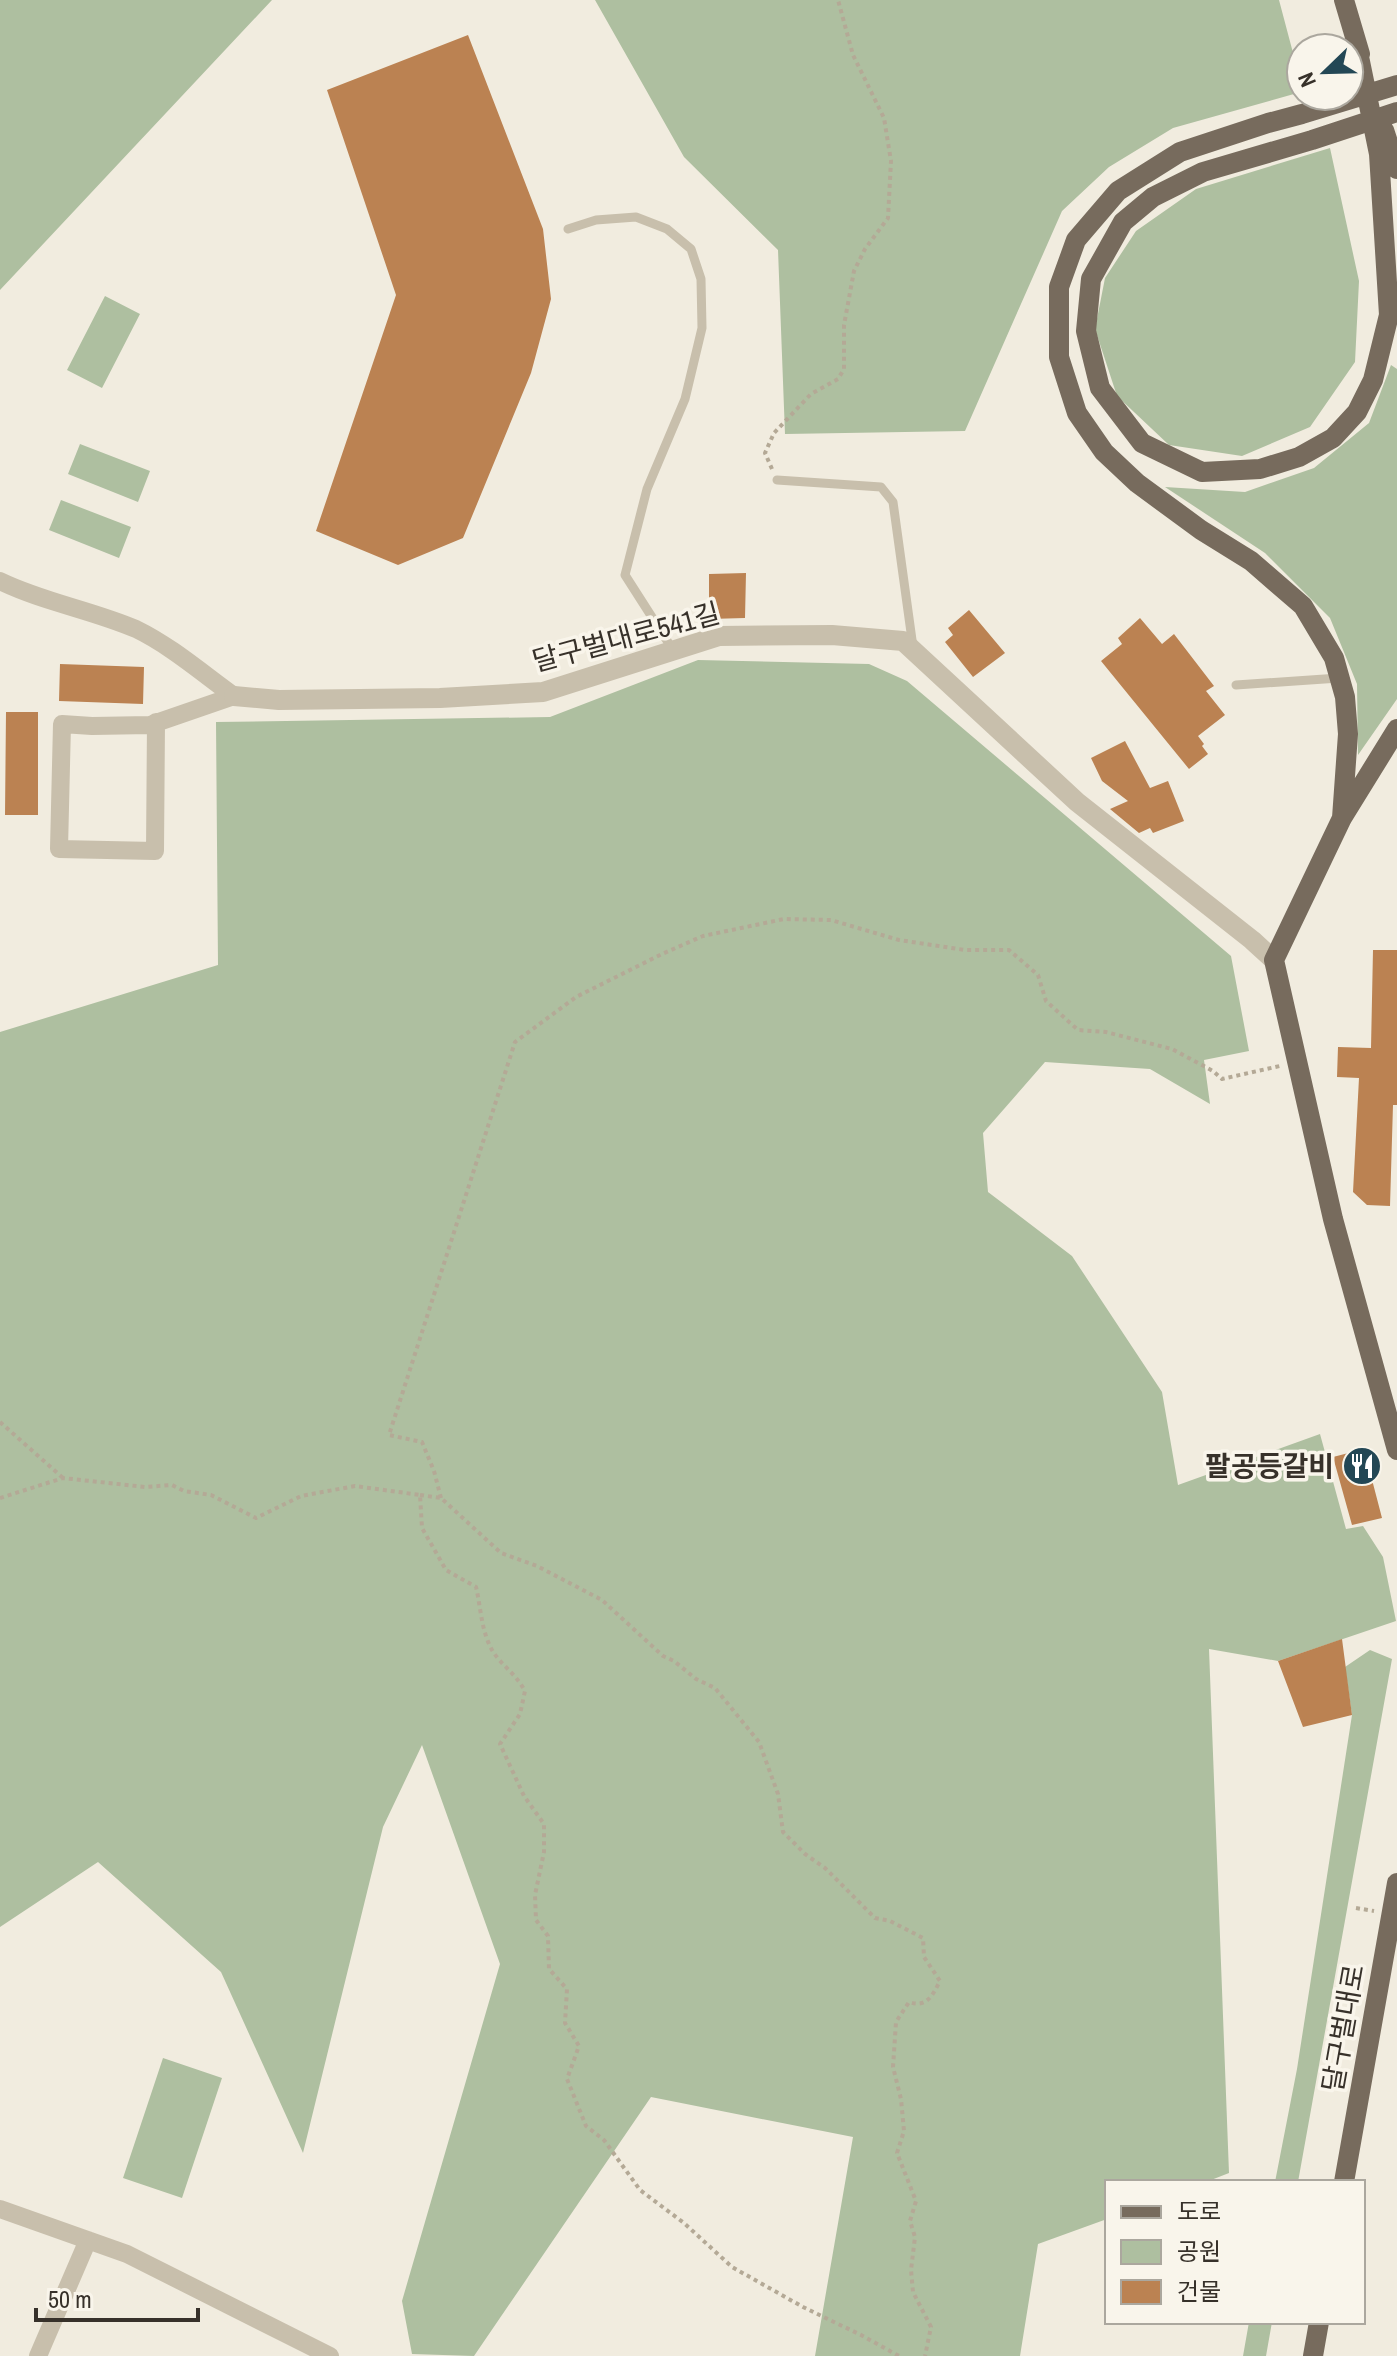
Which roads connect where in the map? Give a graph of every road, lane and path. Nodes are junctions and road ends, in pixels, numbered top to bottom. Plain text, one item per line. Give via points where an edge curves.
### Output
1 (838, 0) edge
2 (1344, 0) edge
3 (1353, 32) edge
4 (1365, 70) edge
5 (1397, 85) edge
6 (1365, 86) edge
7 (1397, 112) edge
8 (1372, 120) edge
9 (1372, 120) edge
10 (1372, 120) edge
11 (1372, 120) edge
12 (1397, 169) edge
13 (568, 229) dead end
14 (777, 480) joint
15 (0, 581) edge
16 (673, 650) junction
17 (914, 651) junction
18 (1339, 678) junction
19 (1236, 685) dead end
20 (234, 696) junction
21 (156, 722) junction
22 (1397, 729) edge
23 (1342, 818) junction
24 (1274, 960) junction
25 (1296, 1062) junction
26 (0, 1422) edge
27 (1397, 1450) edge
28 (63, 1478) junction
29 (420, 1495) junction
30 (0, 1498) edge
31 (441, 1498) junction
32 (1397, 1883) edge
33 (1390, 1962) edge
34 (1344, 2180) edge
35 (0, 2209) edge
36 (88, 2240) junction
37 (1319, 2324) edge
38 (38, 2356) edge
39 (330, 2356) edge
40 (899, 2356) edge
41 (925, 2356) edge
42 (1313, 2356) edge

1 - 14 path via 853,55 884,118 891,161 888,218 854,271 844,325 844,369 774,433 765,453
2 - 3 main road
4 - 12 main road
5 - 18 main road via 1180,152 1118,191 1076,240 1059,287 1059,357 1077,413 1104,452 1137,483 1251,561 1303,606 1334,658
6 - 8 main road
7 - 11 main road
9 - 10 main road via 1379,154 1389,315 1373,380 1357,412 1333,438 1299,457 1260,469 1202,472 1142,443 1100,388 1086,331 1091,279 1123,222 1153,197 1203,172
13 - 16 lane via 636,217 667,229 691,249 701,279 702,328 685,399 647,489 625,575
14 - 17 lane via 881,487 893,502
15 - 20 street via 137,630
16 - 17 street, 달구벌대로541길 via 719,636 808,635 903,641
16 - 20 street, 달구벌대로541길 via 543,692 440,698
17 - 24 street, 달구벌대로541길 via 1077,802
18 - 19 lane
18 - 23 main road via 1348,734
20 - 21 street
21 - 21 street via 62,724 59,849 155,851
22 - 23 main road
23 - 24 main road
24 - 25 main road
25 - 27 main road
25 - 31 path via 1222,1079 1172,1049 1078,1030 1046,1001 1038,975 1009,950 899,940 831,920 784,919 703,936 576,997 515,1042 389,1435 422,1442
26 - 28 path
28 - 29 path via 172,1485 211,1495 256,1518 301,1496 355,1486
28 - 30 path
29 - 31 path
29 - 40 path via 422,1528 446,1570 476,1587 492,1651 525,1691 520,1714 500,1744 524,1796 544,1824 536,1920 548,1936 549,1969 567,1989 565,2023 579,2046 567,2079 586,2126 604,2140 640,2190 732,2267
31 - 41 path via 501,1553 602,1600 663,1656 715,1688 759,1742 778,1794 783,1832 875,1918 923,1938 924,1957 940,1981 929,2001 909,2002 896,2022 893,2067 904,2131 897,2153 916,2201 910,2221 915,2237 913,2292 931,2327
32 - 33 main road, 달구벌대로
33 - 34 main road, 달구벌대로
35 - 36 street
36 - 38 street
36 - 39 street via 127,2254
37 - 42 main road

